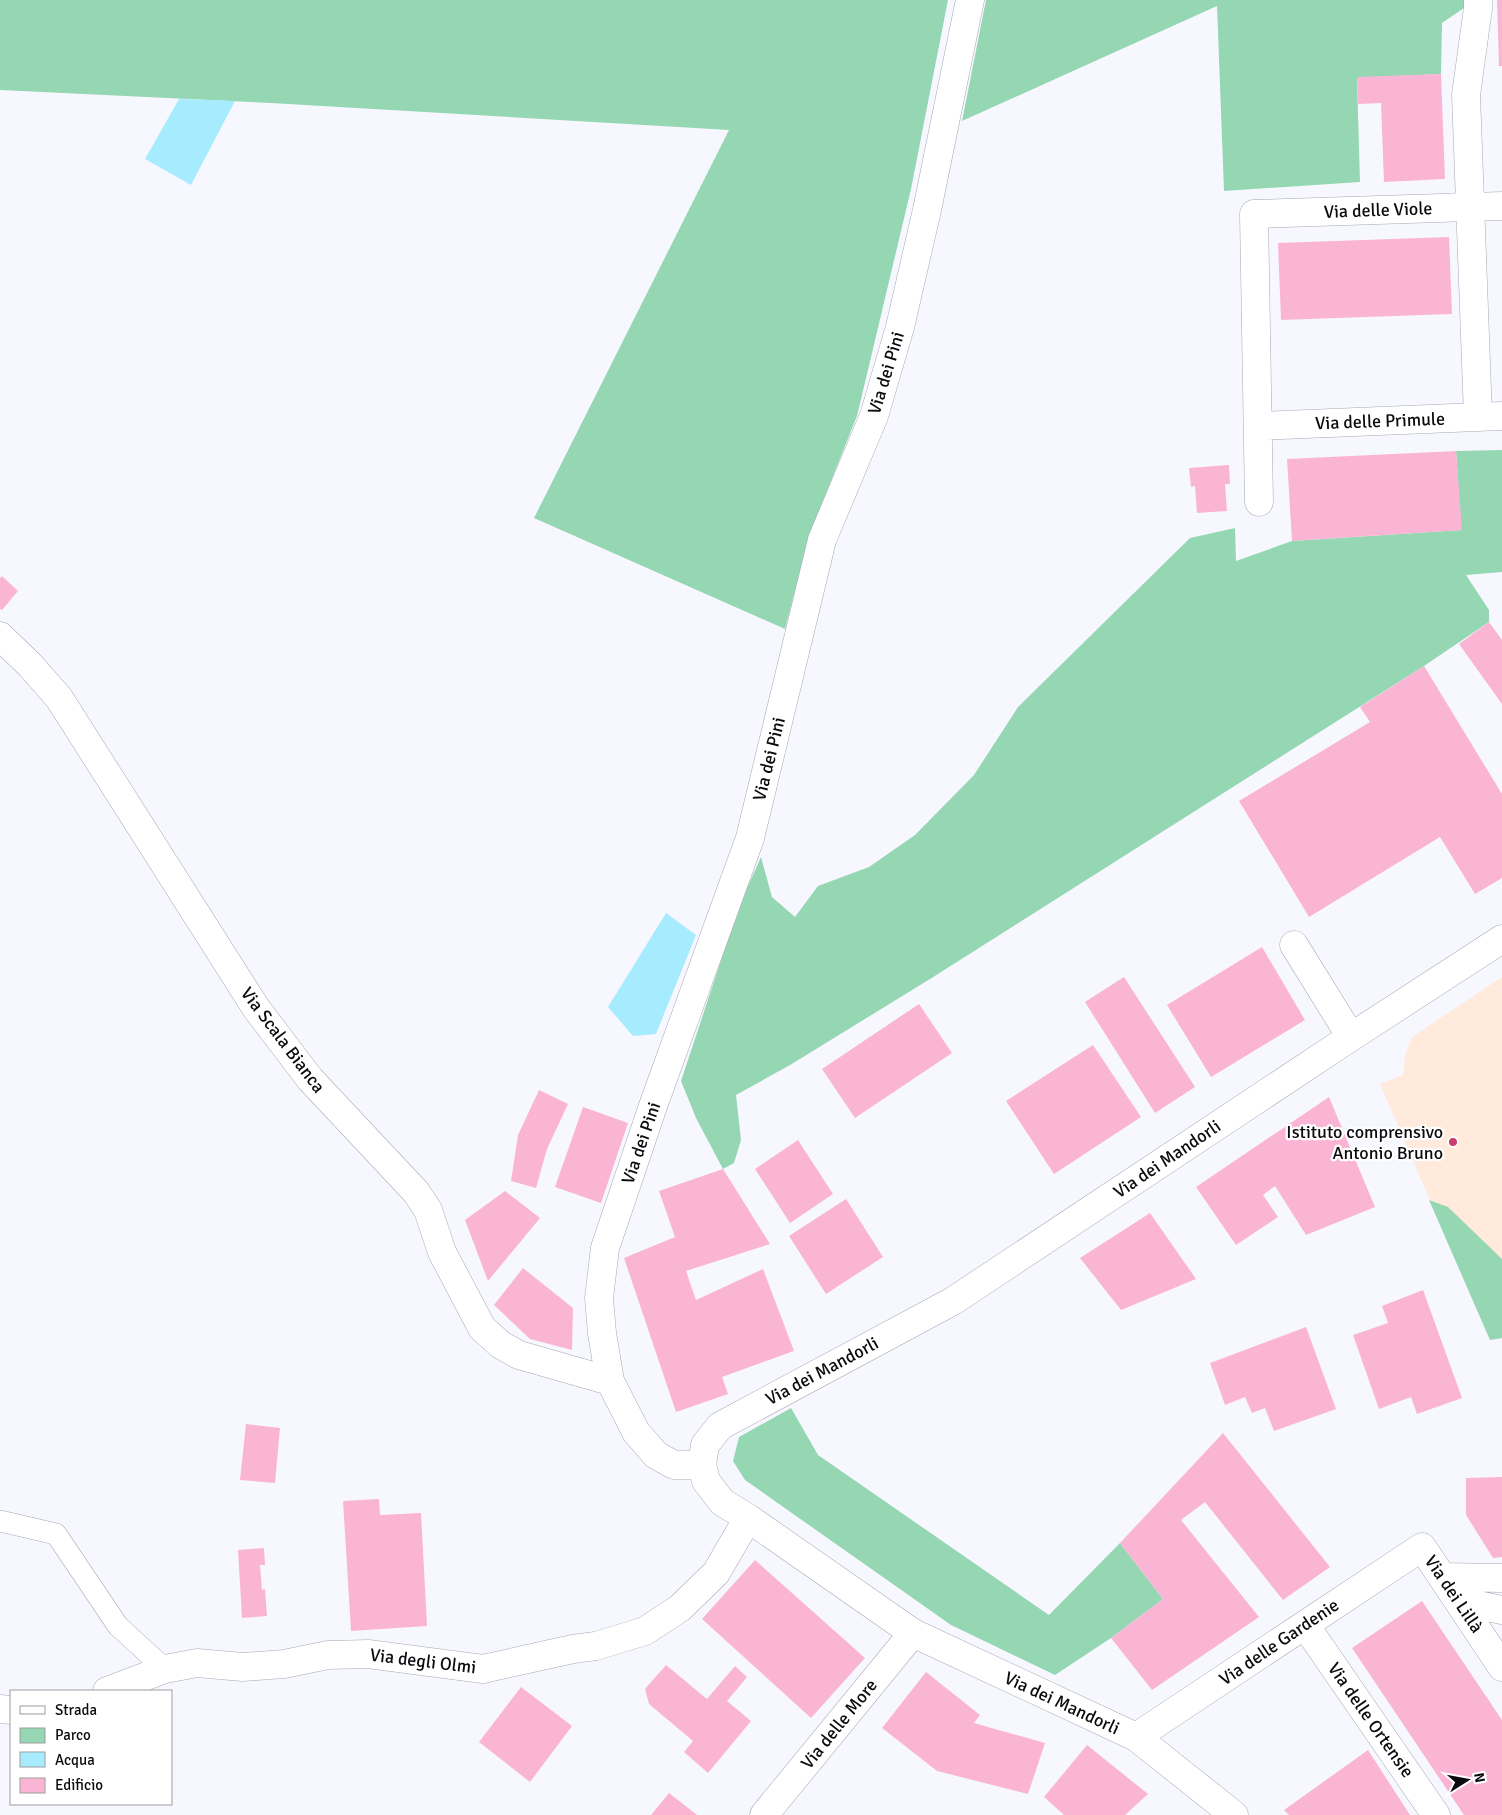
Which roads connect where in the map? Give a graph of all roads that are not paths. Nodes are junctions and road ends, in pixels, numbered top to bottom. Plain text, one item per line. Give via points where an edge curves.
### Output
1 (970, 0) edge
2 (1478, 0) edge
3 (1502, 206) edge
4 (1470, 207) junction
5 (1490, 416) edge
6 (1259, 426) junction
7 (1259, 502) dead end
8 (0, 636) edge
9 (1502, 939) edge
10 (1294, 945) dead end
11 (1351, 1037) junction
12 (610, 1381) junction
13 (702, 1465) junction
14 (748, 1518) junction
15 (0, 1522) edge
16 (1422, 1546) joint
17 (1442, 1577) junction
18 (1502, 1578) edge
19 (1458, 1601) junction
20 (1502, 1610) edge
21 (1305, 1625) junction
22 (913, 1633) junction
23 (1502, 1667) edge
24 (165, 1669) junction
25 (110, 1690) edge
26 (1136, 1737) junction
27 (764, 1815) edge
28 (1234, 1815) edge
29 (1436, 1815) edge

1 - 12 street, Via dei Pini via 900,327 874,416 822,540 750,838 605,1248 599,1298
2 - 4 street via 1466,95
3 - 4 street, Via delle Viole
4 - 5 street
4 - 6 street, Via delle Viole via 1254,214
5 - 6 street, Via delle Primule
6 - 7 street
8 - 12 street, Via Scala Bianca via 59,698 262,1016 310,1079 416,1192 428,1210 442,1252 482,1328 501,1345 519,1355
9 - 11 street, Via dei Mandorli
10 - 11 street
11 - 13 street, Via dei Mandorli via 953,1301 720,1426 705,1445
12 - 13 street, Via dei Pini via 636,1432 656,1455 674,1465
13 - 14 street, Via dei Mandorli via 706,1481 722,1502
14 - 22 street, Via dei Mandorli
14 - 24 street, Via degli Olmi via 716,1573 680,1608 646,1630 596,1646 483,1669 368,1654 328,1655 284,1664 243,1667 197,1664
15 - 24 lane via 56,1534 118,1626
16 - 17 street, Via dei Lillà
16 - 21 street, Via delle Gardenie
17 - 18 street
17 - 19 street, Via dei Lillà
19 - 20 street
19 - 23 street, Via dei Lillà
21 - 26 street, Via delle Gardenie
21 - 29 street, Via delle Ortensie
22 - 26 street, Via dei Mandorli
22 - 27 street, Via delle More
24 - 25 street, Via degli Olmi
26 - 28 street, Via dei Mandorli

